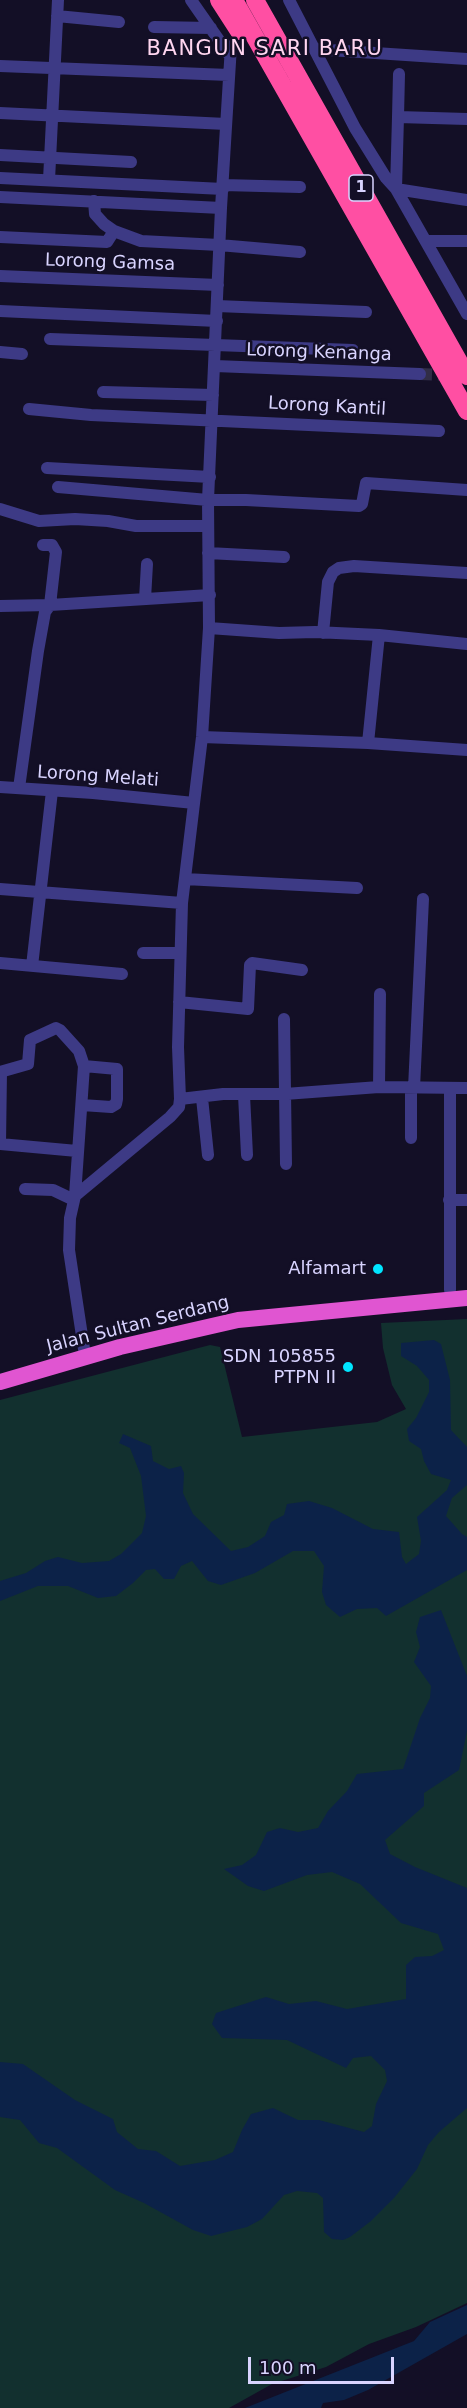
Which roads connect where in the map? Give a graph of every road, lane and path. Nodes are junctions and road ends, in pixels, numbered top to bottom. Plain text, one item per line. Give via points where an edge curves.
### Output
1 (58, 0) edge
2 (191, 0) edge
3 (219, 0) edge
4 (234, 0) edge
5 (255, 0) edge
6 (290, 0) edge
7 (57, 16) junction
8 (118, 22) dead end
9 (154, 27) dead end
10 (211, 28) junction
11 (314, 49) junction
12 (467, 59) edge
13 (0, 66) edge
14 (55, 67) junction
15 (399, 74) dead end
16 (229, 75) junction
17 (292, 105) junction
18 (0, 113) edge
19 (54, 115) junction
20 (398, 117) junction
21 (467, 119) edge
22 (226, 124) junction
23 (372, 154) junction
24 (396, 154) junction
25 (0, 156) edge
26 (52, 159) junction
27 (131, 162) dead end
28 (0, 178) edge
29 (49, 180) junction
30 (223, 187) junction
31 (300, 187) dead end
32 (396, 189) junction
33 (0, 197) edge
34 (467, 200) edge
35 (94, 201) junction
36 (221, 208) junction
37 (114, 231) junction
38 (0, 237) edge
39 (426, 241) junction
40 (467, 241) edge
41 (219, 245) junction
42 (300, 252) dead end
43 (0, 276) edge
44 (218, 285) junction
45 (461, 292) edge
46 (217, 306) junction
47 (0, 311) edge
48 (366, 312) dead end
49 (467, 314) edge
50 (217, 321) junction
51 (50, 339) dead end
52 (216, 344) junction
53 (353, 350) dead end
54 (0, 352) edge
55 (22, 354) dead end
56 (216, 366) junction
57 (420, 374) tunnel mouth
58 (467, 376) edge
59 (103, 392) dead end
60 (213, 395) junction
61 (29, 409) dead end
62 (467, 411) edge
63 (212, 420) junction
64 (439, 431) dead end
65 (47, 468) dead end
66 (210, 477) junction
67 (58, 487) dead end
68 (467, 490) edge
69 (208, 500) junction
70 (0, 509) edge
71 (208, 526) junction
72 (44, 545) dead end
73 (208, 553) junction
74 (284, 556) dead end
75 (147, 564) dead end
76 (467, 573) edge
77 (210, 595) junction
78 (145, 598) junction
79 (50, 605) junction
80 (0, 606) edge
81 (209, 628) junction
82 (323, 633) junction
83 (379, 635) junction
84 (467, 644) edge
85 (202, 737) junction
86 (368, 743) junction
87 (467, 750) edge
88 (0, 787) edge
89 (19, 788) junction
90 (52, 791) junction
91 (194, 803) junction
92 (186, 879) junction
93 (357, 888) dead end
94 (0, 889) edge
95 (39, 893) junction
96 (423, 899) dead end
97 (182, 903) junction
98 (143, 953) dead end
99 (180, 953) junction
100 (0, 963) edge
101 (32, 966) junction
102 (302, 970) dead end
103 (122, 974) dead end
104 (380, 994) dead end
105 (179, 1002) junction
106 (284, 1019) dead end
107 (84, 1066) junction
108 (0, 1072) edge
109 (379, 1087) junction
110 (413, 1088) junction
111 (450, 1088) junction
112 (467, 1088) edge
113 (285, 1094) junction
114 (244, 1095) junction
115 (202, 1098) junction
116 (180, 1099) junction
117 (82, 1105) junction
118 (411, 1138) dead end
119 (0, 1144) edge
120 (77, 1151) junction
121 (208, 1155) dead end
122 (248, 1155) dead end
123 (286, 1164) dead end
124 (25, 1190) dead end
125 (75, 1198) junction
126 (449, 1200) junction
127 (467, 1200) edge
128 (467, 1288) edge
129 (450, 1290) junction
130 (467, 1298) edge
131 (84, 1349) junction
132 (0, 1371) edge
133 (0, 1382) edge

1 - 7 street
2 - 10 street
3 - 17 highway
4 - 17 highway, 1
5 - 58 highway, 1
6 - 11 street
7 - 8 street
7 - 14 street
9 - 10 street
10 - 16 street via 231,51
11 - 12 street
11 - 23 street
13 - 14 street
14 - 16 street
14 - 19 street
15 - 20 street
16 - 22 street
17 - 62 highway, 1
18 - 19 street
19 - 22 street
19 - 26 street
20 - 21 street
20 - 24 street
22 - 30 street
23 - 24 street
23 - 32 street
24 - 32 street
25 - 26 street
26 - 27 street
26 - 29 street
28 - 29 street
29 - 30 street
30 - 31 street
30 - 36 street
32 - 34 street
32 - 39 street
33 - 35 street
35 - 36 street
35 - 37 street via 97,217
36 - 41 street
37 - 38 street via 107,242
37 - 41 street via 152,242
39 - 40 street
39 - 45 street
41 - 42 street
41 - 44 street
43 - 44 street, Lorong Gamsa
44 - 46 street
45 - 49 street
46 - 48 street
46 - 50 street
47 - 50 street
50 - 52 street
51 - 52 street
52 - 53 street
52 - 56 street
54 - 55 street
56 - 57 street, Lorong Kenanga
56 - 60 street
59 - 60 street
60 - 63 street
61 - 63 street, Lorong Kantil
63 - 64 street, Lorong Kantil
63 - 66 street
65 - 66 street
66 - 69 street
67 - 69 street
68 - 69 street via 366,483 359,506
69 - 71 street
70 - 71 street via 39,521 75,519 136,526
71 - 73 street
72 - 79 street via 52,545 56,552
73 - 74 street
73 - 77 street
75 - 78 street
76 - 82 street via 339,568 328,582
77 - 78 street
77 - 81 street
78 - 79 street
79 - 80 street
79 - 89 street via 45,612 38,651
81 - 82 street
81 - 85 street
82 - 83 street
83 - 84 street
83 - 86 street
85 - 86 street
85 - 91 street
86 - 87 street
88 - 89 street, Lorong Melati
89 - 90 street, Lorong Melati
90 - 91 street, Lorong Melati
90 - 95 street
91 - 92 street
92 - 93 street
92 - 97 street
94 - 95 street
95 - 97 street
95 - 101 street
96 - 110 street
97 - 99 street
98 - 99 street
99 - 105 street
100 - 101 street
101 - 103 street
102 - 105 street via 252,963 248,1009
104 - 109 street
105 - 116 street
106 - 113 street
107 - 108 street via 72,1042 56,1029 30,1040 28,1064
107 - 117 street
107 - 117 street via 117,1070 117,1099 111,1107
108 - 119 street
109 - 110 street
109 - 113 street
110 - 111 street
110 - 118 street
111 - 112 street
111 - 126 street
113 - 114 street
113 - 123 street
114 - 115 street
114 - 122 street
115 - 116 street
115 - 121 street
116 - 125 street via 179,1107 170,1117
117 - 120 street
119 - 120 street
120 - 125 street
124 - 125 street via 53,1190
125 - 131 street via 69,1250
126 - 127 street
126 - 129 street
128 - 129 highway, Jalan Sultan Serdang
129 - 131 highway, Jalan Sultan Serdang via 239,1312 191,1320
130 - 133 highway, Jalan Sultan Serdang via 238,1320 149,1340
131 - 132 highway, Jalan Sultan Serdang

